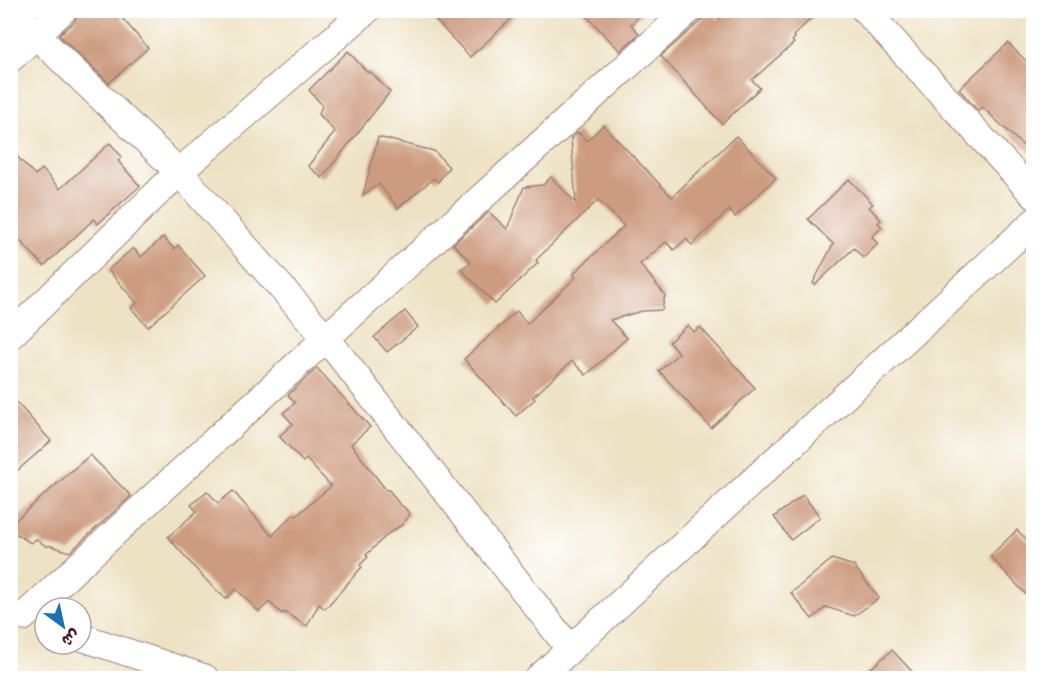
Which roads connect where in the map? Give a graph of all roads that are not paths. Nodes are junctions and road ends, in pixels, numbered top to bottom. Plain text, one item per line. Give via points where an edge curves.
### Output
1 (14, 10) edge
2 (63, 10) edge
3 (367, 10) edge
4 (689, 10) edge
5 (865, 10) edge
6 (36, 35) junction
7 (10, 59) edge
8 (179, 172) junction
9 (1034, 195) edge
10 (1034, 222) edge
11 (10, 336) edge
12 (326, 339) junction
13 (26, 618) edge
14 (93, 641) edge
15 (570, 649) junction
16 (205, 678) edge
17 (538, 678) edge

1 - 6 street
2 - 6 street
3 - 8 street
4 - 12 street
5 - 9 street
6 - 7 street
6 - 8 street
8 - 11 street
8 - 12 street
10 - 15 street
12 - 13 street
12 - 15 street
14 - 16 street
15 - 17 street

